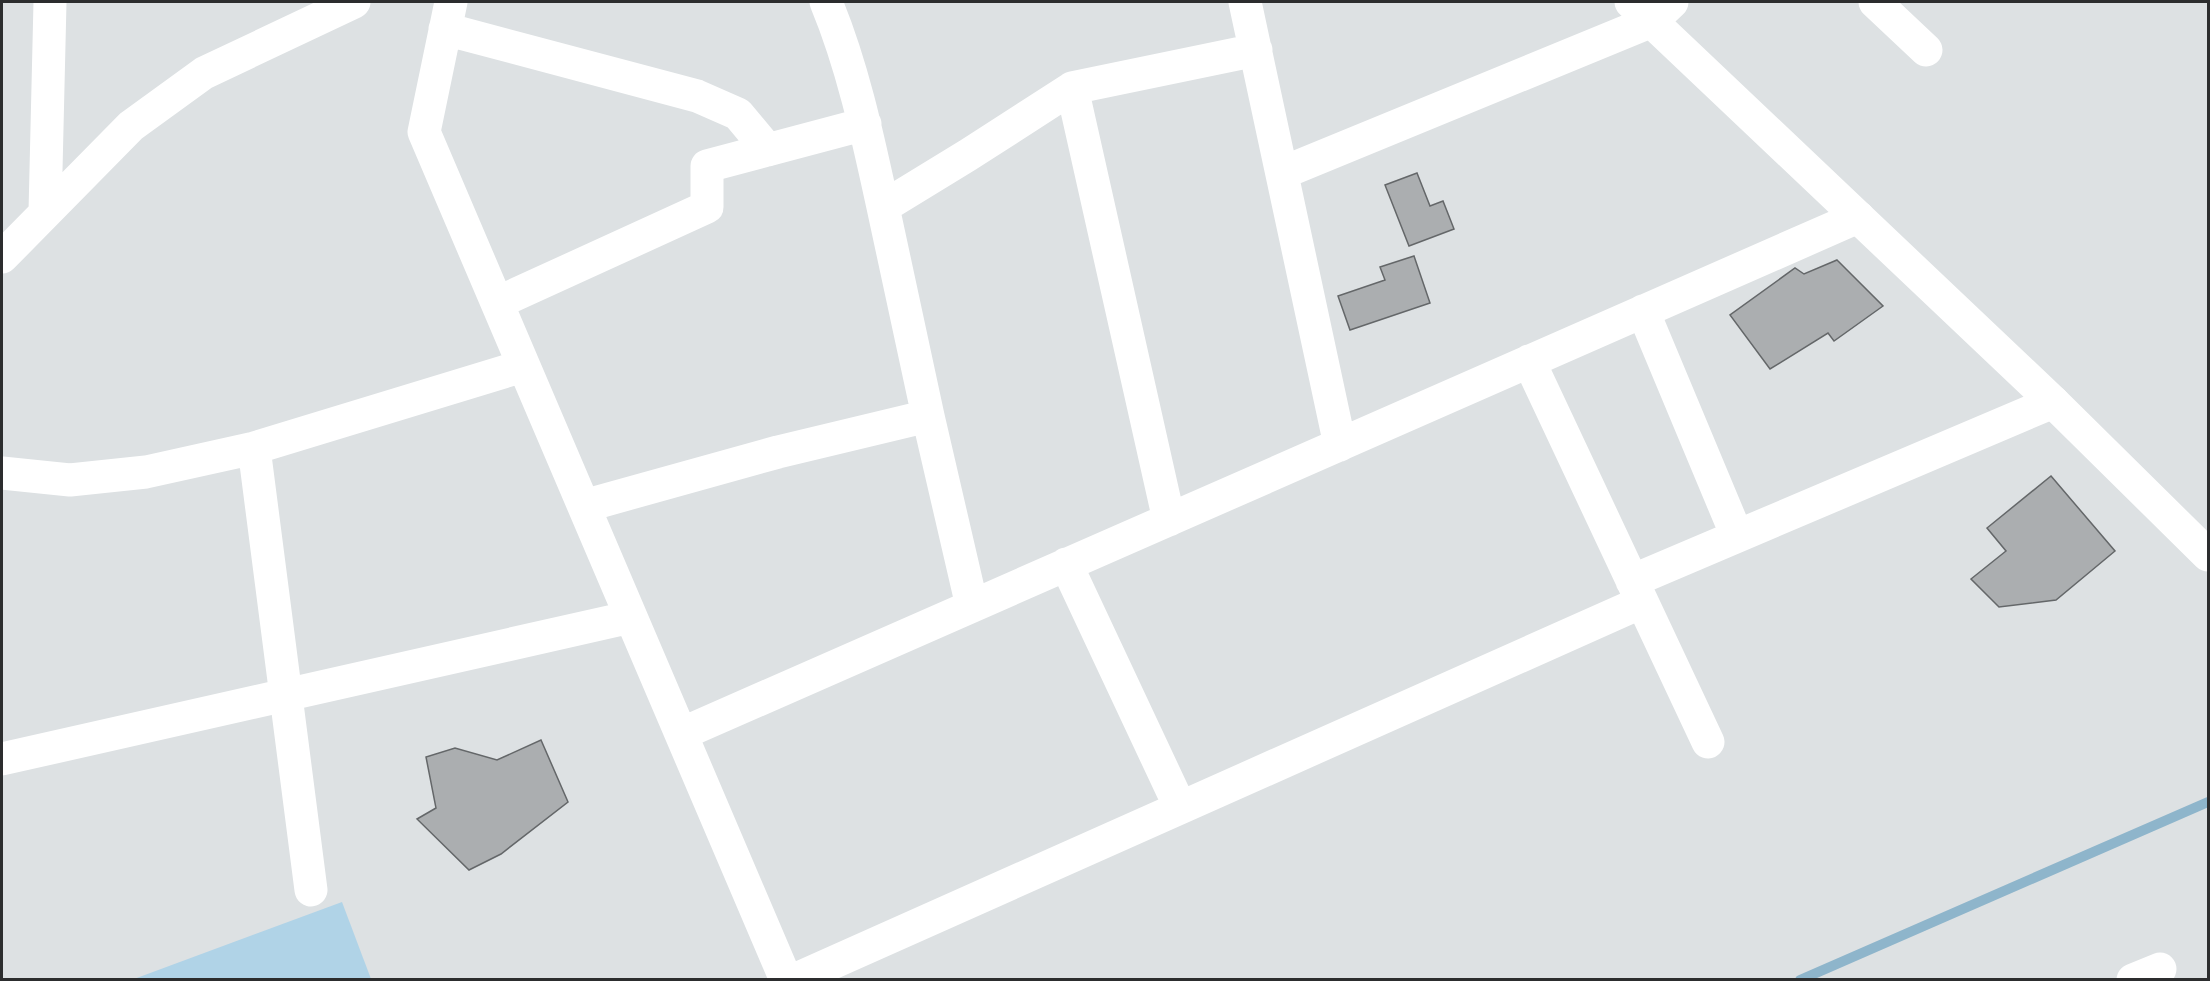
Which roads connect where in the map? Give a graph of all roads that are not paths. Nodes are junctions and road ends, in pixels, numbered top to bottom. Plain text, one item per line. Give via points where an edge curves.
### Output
1 (50, 2) edge
2 (354, 2) edge
3 (826, 2) edge
4 (1245, 2) edge
5 (1875, 2) edge
6 (1652, 8) edge
7 (448, 15) edge
8 (1256, 50) junction
9 (1926, 50) dead end
10 (1072, 88) junction
11 (865, 124) junction
12 (768, 150) junction
13 (1282, 173) junction
14 (883, 207) junction
15 (45, 212) junction
16 (1858, 217) junction
17 (2, 257) edge
18 (496, 303) junction
19 (1643, 311) junction
20 (1529, 361) junction
21 (524, 366) junction
22 (2053, 402) junction
23 (928, 416) junction
24 (1340, 445) junction
25 (254, 448) junction
26 (2, 473) edge
27 (584, 506) junction
28 (1169, 520) junction
29 (1737, 536) junction
30 (2208, 555) edge
31 (1066, 564) junction
32 (1637, 591) junction
33 (972, 606) junction
34 (631, 617) junction
35 (286, 695) junction
36 (681, 734) junction
37 (1708, 742) dead end
38 (2, 759) edge
39 (1180, 807) junction
40 (311, 890) dead end
41 (786, 980) edge
42 (794, 980) edge

1 - 15 street
2 - 15 street via 204,73 131,126
3 - 11 street
4 - 8 street
5 - 9 street
6 - 13 street
6 - 16 street
7 - 12 street via 697,96 738,114
7 - 18 street via 424,132
8 - 10 street
8 - 13 street
10 - 14 street
10 - 28 street
11 - 12 street
11 - 14 street
12 - 18 street via 707,166 707,207
13 - 24 street
14 - 23 street
15 - 17 street
16 - 19 street
16 - 22 street
18 - 21 street
19 - 20 street
19 - 29 street
20 - 24 street
20 - 32 street
21 - 25 street
21 - 27 street
22 - 29 street
22 - 30 street
23 - 27 street via 778,452
23 - 33 street
24 - 28 street
25 - 26 street via 146,472 70,480
25 - 35 street
27 - 34 street
28 - 31 street
29 - 32 street
31 - 33 street
31 - 39 street
32 - 37 street
32 - 39 street
33 - 36 street
34 - 35 street
34 - 36 street
35 - 38 street
35 - 40 street
36 - 41 street
39 - 42 street

